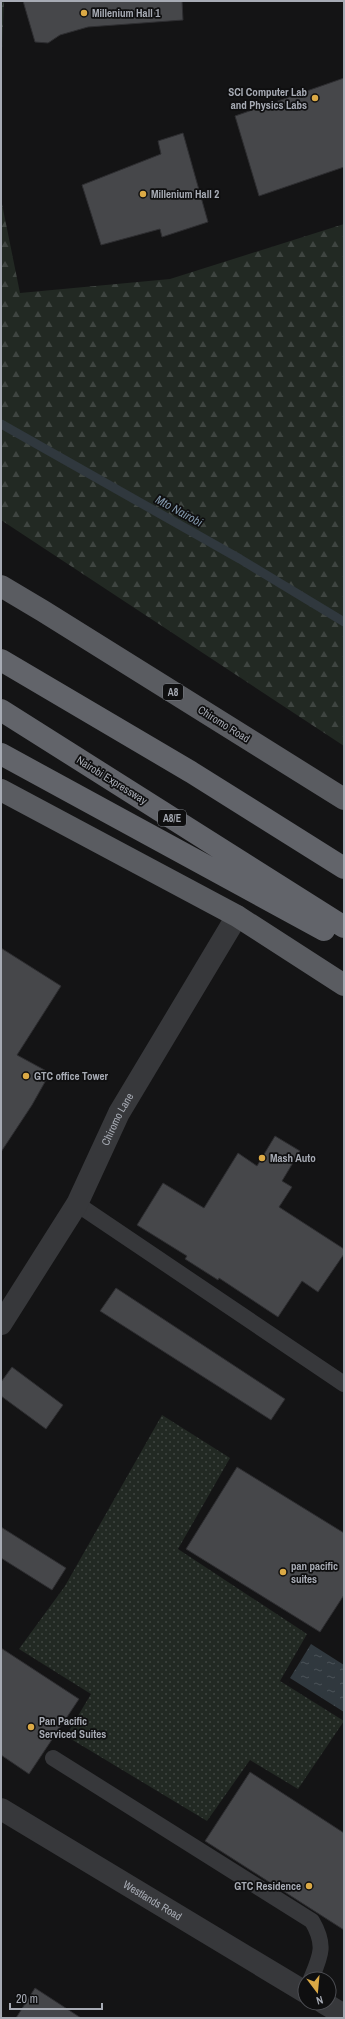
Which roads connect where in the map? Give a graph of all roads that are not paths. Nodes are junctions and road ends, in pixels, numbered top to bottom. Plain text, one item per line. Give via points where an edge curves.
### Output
1 (1, 586) edge
2 (1, 660) edge
3 (1, 710) edge
4 (1, 754) edge
5 (1, 790) edge
6 (344, 799) edge
7 (344, 868) edge
8 (237, 916) junction
9 (344, 927) edge
10 (344, 941) edge
11 (344, 985) edge
12 (77, 1204) junction
13 (1, 1324) edge
14 (344, 1384) edge
15 (53, 1758) dead end
16 (1, 1810) edge
17 (314, 1971) edge
18 (297, 1987) edge

1 - 6 highway, Chiromo Road / A8
2 - 7 highway via 191,772
3 - 9 highway, Nairobi Expressway / A8/E
4 - 10 highway
5 - 8 highway
8 - 11 highway
8 - 12 street, Chiromo Lane via 119,1113
12 - 13 street, Chiromo Lane
12 - 14 lane
15 - 17 lane via 312,1921 320,1934 322,1945
16 - 18 street, Westlands Road

